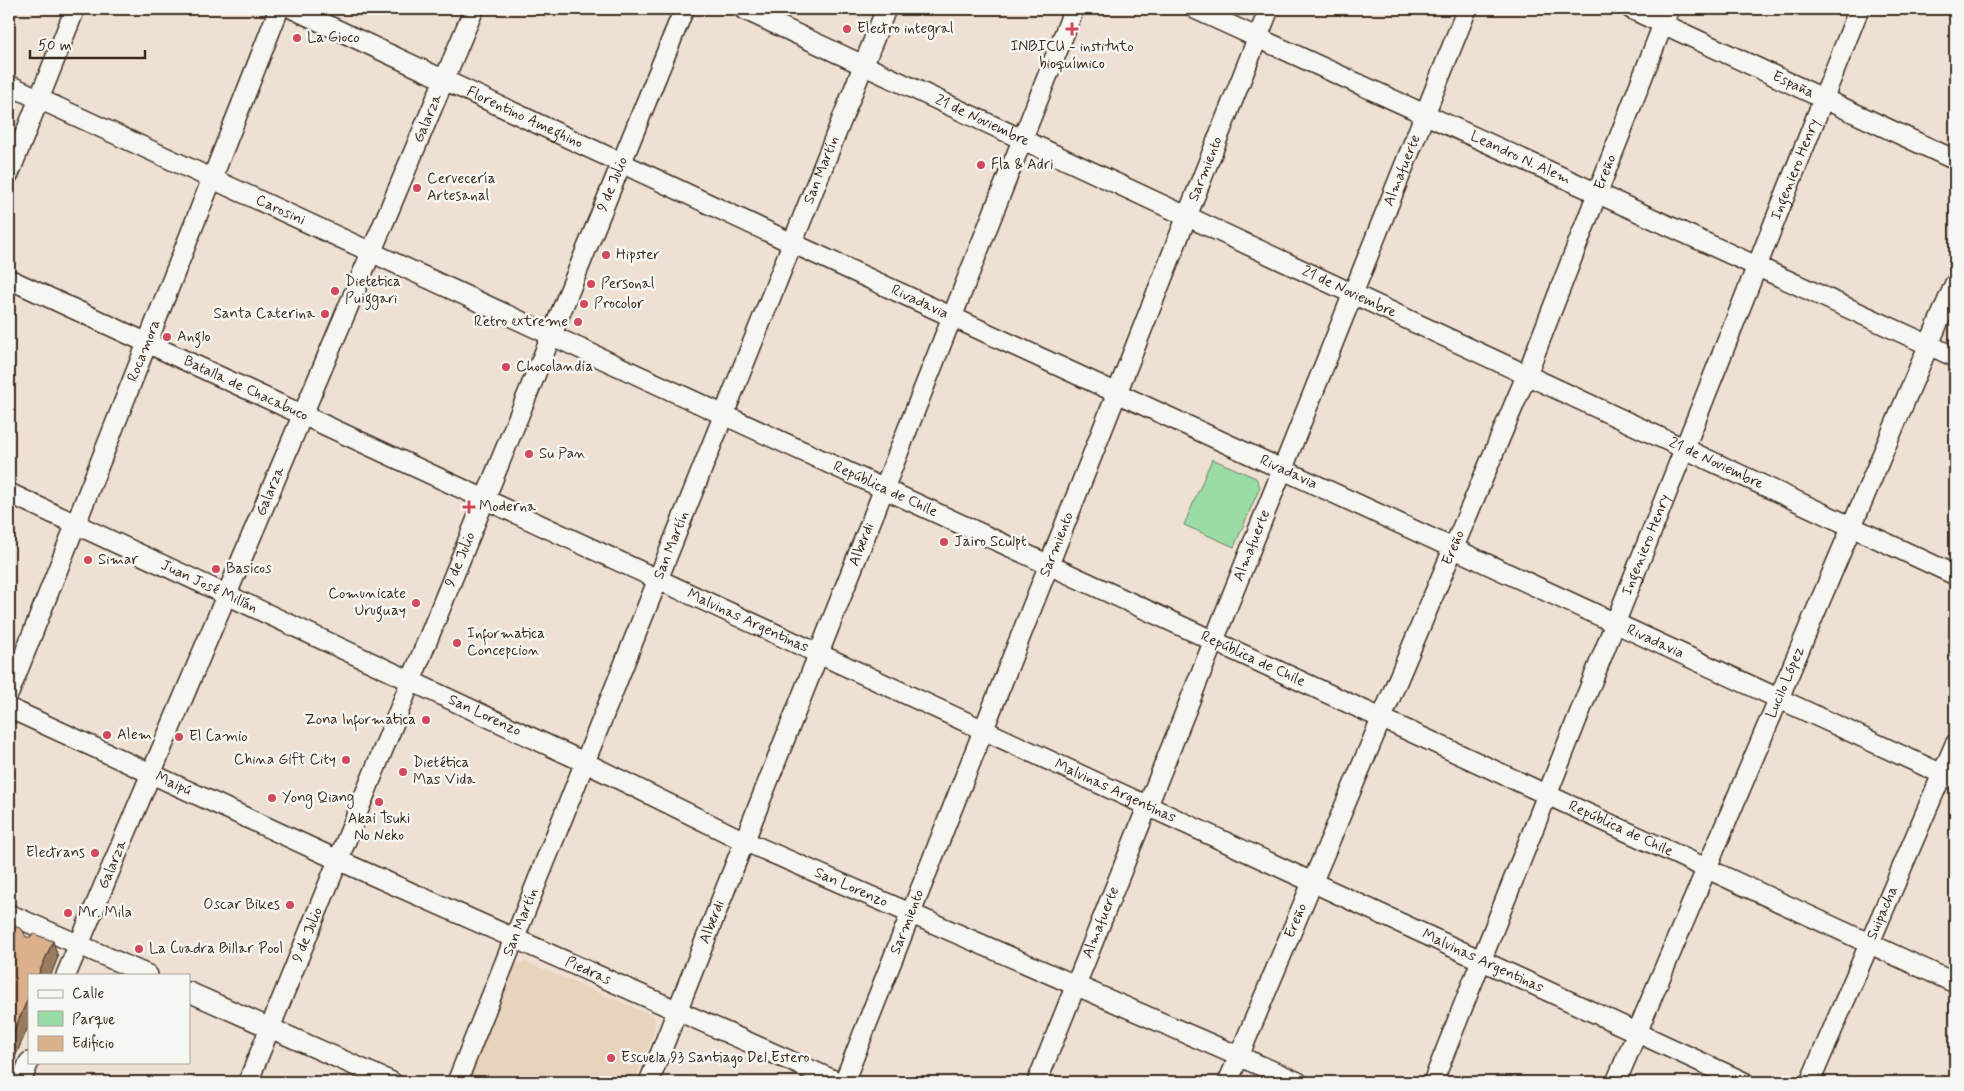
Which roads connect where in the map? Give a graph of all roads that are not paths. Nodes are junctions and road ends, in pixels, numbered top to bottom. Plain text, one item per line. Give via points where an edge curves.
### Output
1 (75, 9) edge
2 (279, 9) edge
3 (293, 9) edge
4 (474, 9) edge
5 (684, 9) edge
6 (743, 9) edge
7 (886, 9) edge
8 (1074, 9) edge
9 (1195, 9) edge
10 (1269, 9) edge
11 (1467, 9) edge
12 (1632, 9) edge
13 (1860, 9) edge
14 (1666, 16) edge
15 (1258, 38) junction
16 (863, 66) junction
17 (444, 80) junction
18 (9, 86) edge
19 (39, 99) junction
20 (1824, 99) junction
21 (1425, 114) junction
22 (1022, 139) junction
23 (1955, 160) edge
24 (621, 163) junction
25 (9, 174) edge
26 (212, 179) junction
27 (1597, 193) junction
28 (1187, 216) junction
29 (792, 243) junction
30 (371, 252) junction
31 (1757, 267) junction
32 (9, 279) edge
33 (1955, 283) edge
34 (1353, 294) junction
35 (952, 316) junction
36 (551, 336) junction
37 (147, 342) junction
38 (1929, 345) junction
39 (1955, 357) edge
40 (1527, 374) junction
41 (1117, 393) junction
42 (303, 414) junction
43 (723, 416) junction
44 (1684, 449) junction
45 (1282, 469) junction
46 (884, 489) junction
47 (9, 493) edge
48 (485, 498) junction
49 (76, 524) junction
50 (1852, 527) junction
51 (1454, 548) junction
52 (1049, 565) junction
53 (1955, 575) edge
54 (657, 579) junction
55 (226, 595) junction
56 (1615, 623) junction
57 (1214, 641) junction
58 (819, 653) junction
59 (410, 682) junction
60 (9, 693) edge
61 (1779, 698) junction
62 (9, 708) edge
63 (1382, 718) junction
64 (984, 730) junction
65 (1955, 744) edge
66 (584, 762) junction
67 (151, 773) junction
68 (1949, 777) edge
69 (1547, 795) junction
70 (1148, 806) junction
71 (744, 841) junction
72 (338, 860) junction
73 (1707, 868) junction
74 (1313, 882) junction
75 (9, 914) edge
76 (911, 914) junction
77 (514, 937) junction
78 (1870, 942) junction
79 (79, 945) junction
80 (1482, 960) junction
81 (66, 974) edge
82 (146, 974) edge
83 (1955, 983) edge
84 (1076, 985) junction
85 (190, 992) edge
86 (678, 1009) junction
87 (270, 1027) junction
88 (1637, 1032) junction
89 (1239, 1056) junction
90 (28, 1064) edge
91 (21, 1082) edge
92 (248, 1082) edge
93 (392, 1082) edge
94 (457, 1082) edge
95 (649, 1082) edge
96 (838, 1082) edge
97 (844, 1082) edge
98 (1037, 1082) edge
99 (1228, 1082) edge
100 (1298, 1082) edge
101 (1433, 1082) edge
102 (1616, 1082) edge
103 (1744, 1082) edge
104 (1810, 1082) edge

1 - 19 street
2 - 26 street, Rocamora
3 - 17 street, Florentino Ameghino
4 - 17 street, Galarza
5 - 24 street, 9 de Julio
6 - 16 street, 21 de Noviembre
7 - 16 street, San Martín
8 - 22 street, Alberdi
9 - 15 street, Leandro N. Alem
10 - 15 street, Sarmiento
11 - 21 street, Almafuerte
12 - 14 street, España
13 - 20 street, Ingeniero Henry
14 - 20 street, España
14 - 27 street, Ereño
15 - 21 street, Leandro N. Alem
15 - 28 street, Sarmiento
16 - 22 street, 21 de Noviembre
16 - 29 street, San Martín
17 - 24 street, Florentino Ameghino
17 - 30 street, Galarza
18 - 19 street, Carosini
19 - 25 street
19 - 26 street, Carosini
20 - 23 street, España
20 - 31 street, Ingeniero Henry
21 - 27 street, Leandro N. Alem
21 - 34 street, Almafuerte
22 - 28 street, 21 de Noviembre
22 - 35 street, Alberdi
24 - 29 street, Rivadavia
24 - 36 street, 9 de Julio
26 - 30 street, Carosini
26 - 37 street, Rocamora
27 - 31 street, Leandro N. Alem
27 - 40 street, Ereño
28 - 34 street, 21 de Noviembre
28 - 41 street, Sarmiento
29 - 35 street, Rivadavia
29 - 43 street, San Martín
30 - 36 street, Carosini
30 - 42 street, Galarza
31 - 38 street, Leandro N. Alem
31 - 44 street, Ingeniero Henry
32 - 37 street, Batalla de Chacabuco
33 - 38 street, Lucilo López
34 - 40 street, 21 de Noviembre
34 - 45 street, Almafuerte
35 - 41 street, Rivadavia
35 - 46 street, Alberdi
36 - 43 street, República de Chile
36 - 48 street, 9 de Julio
37 - 42 street, Batalla de Chacabuco
37 - 49 street, Rocamora
38 - 39 street, Leandro N. Alem
38 - 50 street, Lucilo López
40 - 44 street, 21 de Noviembre
40 - 51 street, Ereño
41 - 45 street, Rivadavia
41 - 52 street, Sarmiento
42 - 48 street, Batalla de Chacabuco
42 - 55 street, Galarza
43 - 46 street, República de Chile
43 - 54 street, San Martín
44 - 50 street, 21 de Noviembre
44 - 56 street, Ingeniero Henry
45 - 51 street, Rivadavia
45 - 57 street, Almafuerte
46 - 52 street, República de Chile
46 - 58 street, Alberdi
47 - 49 street, Juan José Millán
48 - 54 street, Malvinas Argentinas
48 - 59 street, 9 de Julio
49 - 55 street, Juan José Millán
49 - 60 street, Rocamora
50 - 53 street, 21 de Noviembre
50 - 61 street, Lucilo López
51 - 56 street, Rivadavia
51 - 63 street, Ereño
52 - 57 street, República de Chile
52 - 64 street, Sarmiento
54 - 58 street, Malvinas Argentinas
54 - 66 street, San Martín
55 - 59 street, Juan José Millán
55 - 67 street, Galarza
56 - 61 street, Rivadavia
56 - 69 street, Ingeniero Henry
57 - 63 street, República de Chile
57 - 70 street, Almafuerte
58 - 64 street, Malvinas Argentinas
58 - 71 street, Alberdi
59 - 66 street, San Lorenzo
59 - 72 street, 9 de Julio
61 - 68 street, Rivadavia
61 - 73 street, Lucilo López
62 - 67 street, Maipú
63 - 69 street, República de Chile
63 - 74 street, Ereño
64 - 70 street, Malvinas Argentinas
64 - 76 street, Sarmiento
65 - 68 street, Suipacha
66 - 71 street, San Lorenzo
66 - 77 street, San Martín
67 - 72 street, Maipú
67 - 79 street, Galarza
68 - 78 street, Suipacha
69 - 73 street, República de Chile
69 - 80 street, Ingeniero Henry
70 - 74 street, Malvinas Argentinas
70 - 84 street, Almafuerte
71 - 76 street, San Lorenzo
71 - 86 street, Alberdi
72 - 77 street, Piedras
72 - 87 street, 9 de Julio
73 - 78 street, República de Chile
73 - 88 street, Lucilo López
74 - 80 street, Malvinas Argentinas
74 - 89 street, Ereño
75 - 79 street
76 - 84 street, San Lorenzo
76 - 97 street, Sarmiento
77 - 86 street, Piedras
77 - 94 street, San Martín
78 - 83 street, República de Chile
78 - 104 street, Suipacha
79 - 81 street, Galarza
79 - 82 street
80 - 88 street, Malvinas Argentinas
80 - 101 street, Ingeniero Henry
84 - 89 street, San Lorenzo
84 - 98 street, Almafuerte
85 - 87 street
86 - 95 street, Alberdi
86 - 96 street, Piedras
87 - 92 street, 9 de Julio
87 - 93 street
88 - 102 street, Lucilo López
88 - 103 street, Malvinas Argentinas
89 - 99 street, Ereño
89 - 100 street, San Lorenzo
90 - 91 street

